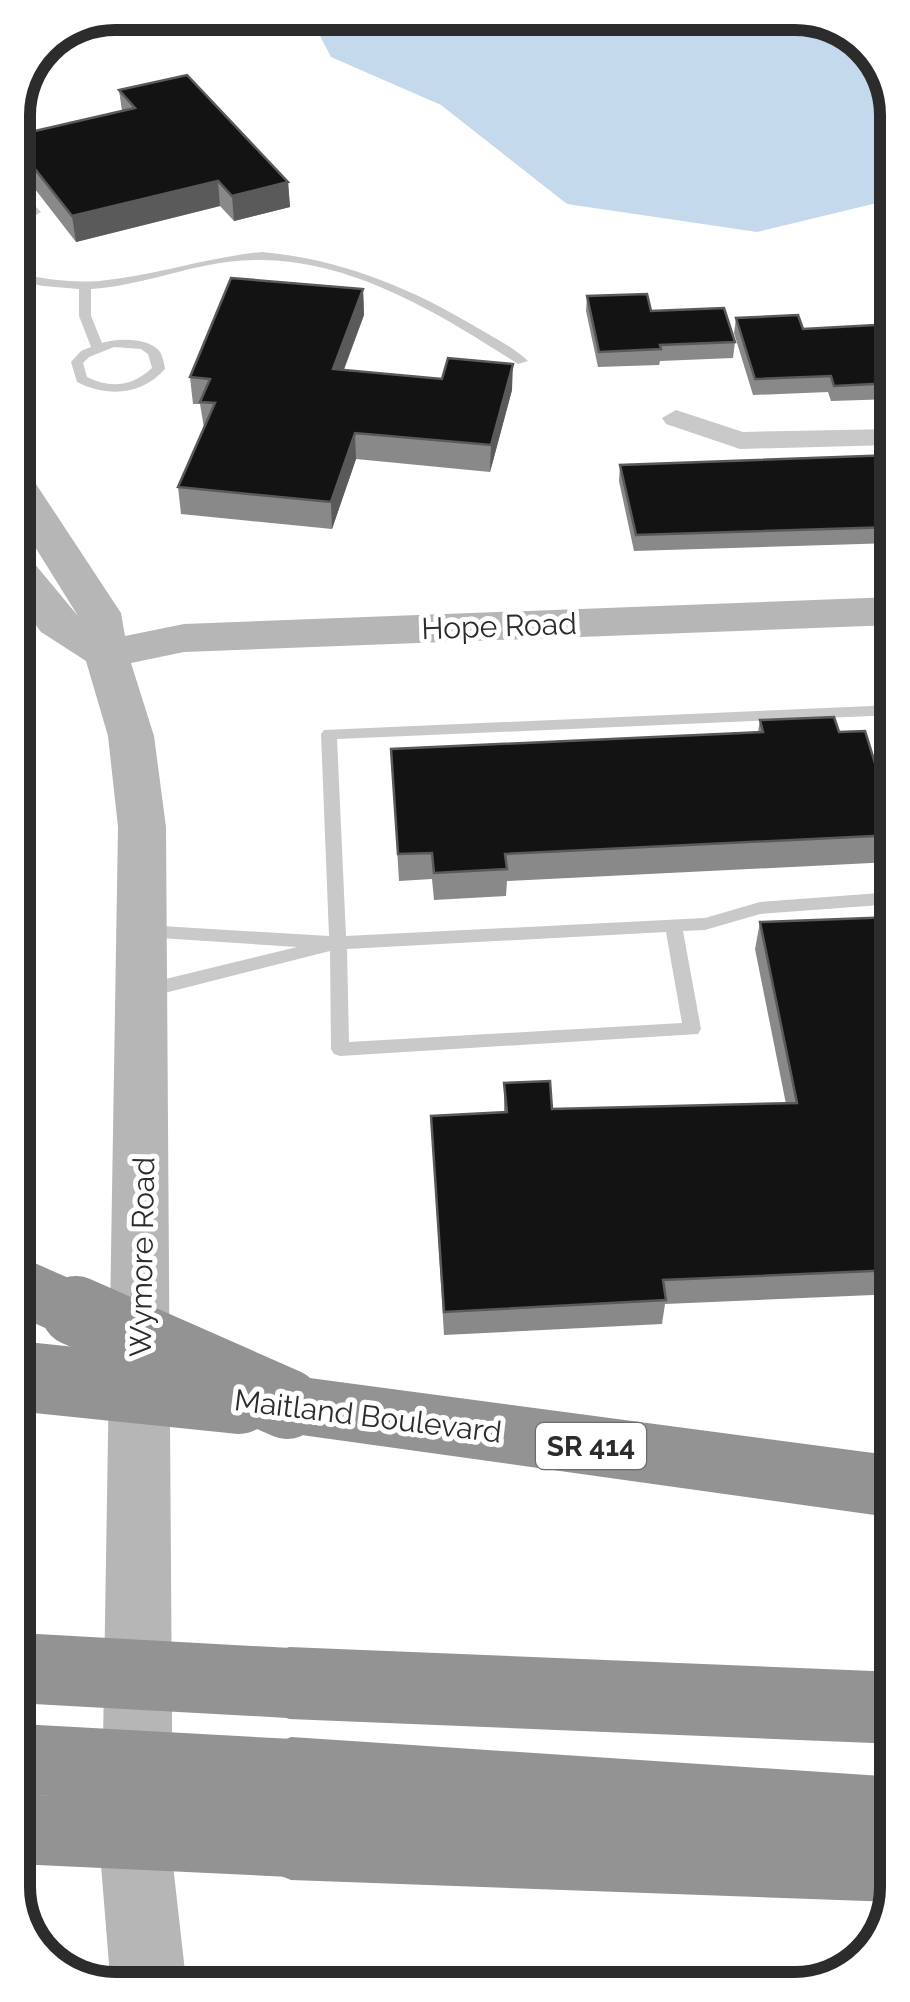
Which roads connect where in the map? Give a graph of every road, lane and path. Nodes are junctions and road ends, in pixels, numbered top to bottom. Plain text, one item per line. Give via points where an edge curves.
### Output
1 (30, 279) edge
2 (85, 288) junction
3 (98, 347) junction
4 (522, 361) dead end
5 (676, 418) dead end
6 (880, 437) edge
7 (30, 506) edge
8 (30, 587) edge
9 (880, 612) edge
10 (106, 654) junction
11 (880, 711) edge
12 (880, 899) edge
13 (674, 925) junction
14 (145, 931) junction
15 (338, 943) junction
16 (145, 990) junction
17 (30, 1290) edge
18 (30, 1377) edge
19 (287, 1404) junction
20 (880, 1485) edge
21 (30, 1669) edge
22 (880, 1707) edge
23 (30, 1761) edge
24 (291, 1808) junction
25 (880, 1814) edge
26 (30, 1828) edge
27 (880, 1862) edge
28 (137, 1865) junction
29 (118, 1972) edge
30 (147, 1972) edge

1 - 2 lane
2 - 3 lane via 85,316
2 - 4 lane via 148,280 226,258 290,258 376,278
3 - 3 lane via 76,371 92,386 139,384 159,369 160,360 144,346
5 - 6 street via 740,442
7 - 10 main road, Wymore Road via 99,613
8 - 10 main road via 56,622
9 - 10 main road, Hope Road via 184,638
10 - 14 main road, Wymore Road via 131,736
11 - 15 lane via 329,734
12 - 13 lane via 760,908 705,924
13 - 15 lane
13 - 15 lane via 692,1028 340,1050
14 - 15 lane
14 - 16 main road, Wymore Road
15 - 16 lane
16 - 28 main road, Wymore Road
17 - 19 highway, bridge
18 - 19 highway, Maitland Boulevard / SR 414, bridge
19 - 20 highway, Maitland Boulevard / SR 414
21 - 22 highway, bridge
23 - 24 highway, bridge
24 - 25 highway
24 - 26 highway, bridge
24 - 27 highway
28 - 29 main road, Wymore Road
28 - 30 main road, Wymore Road

